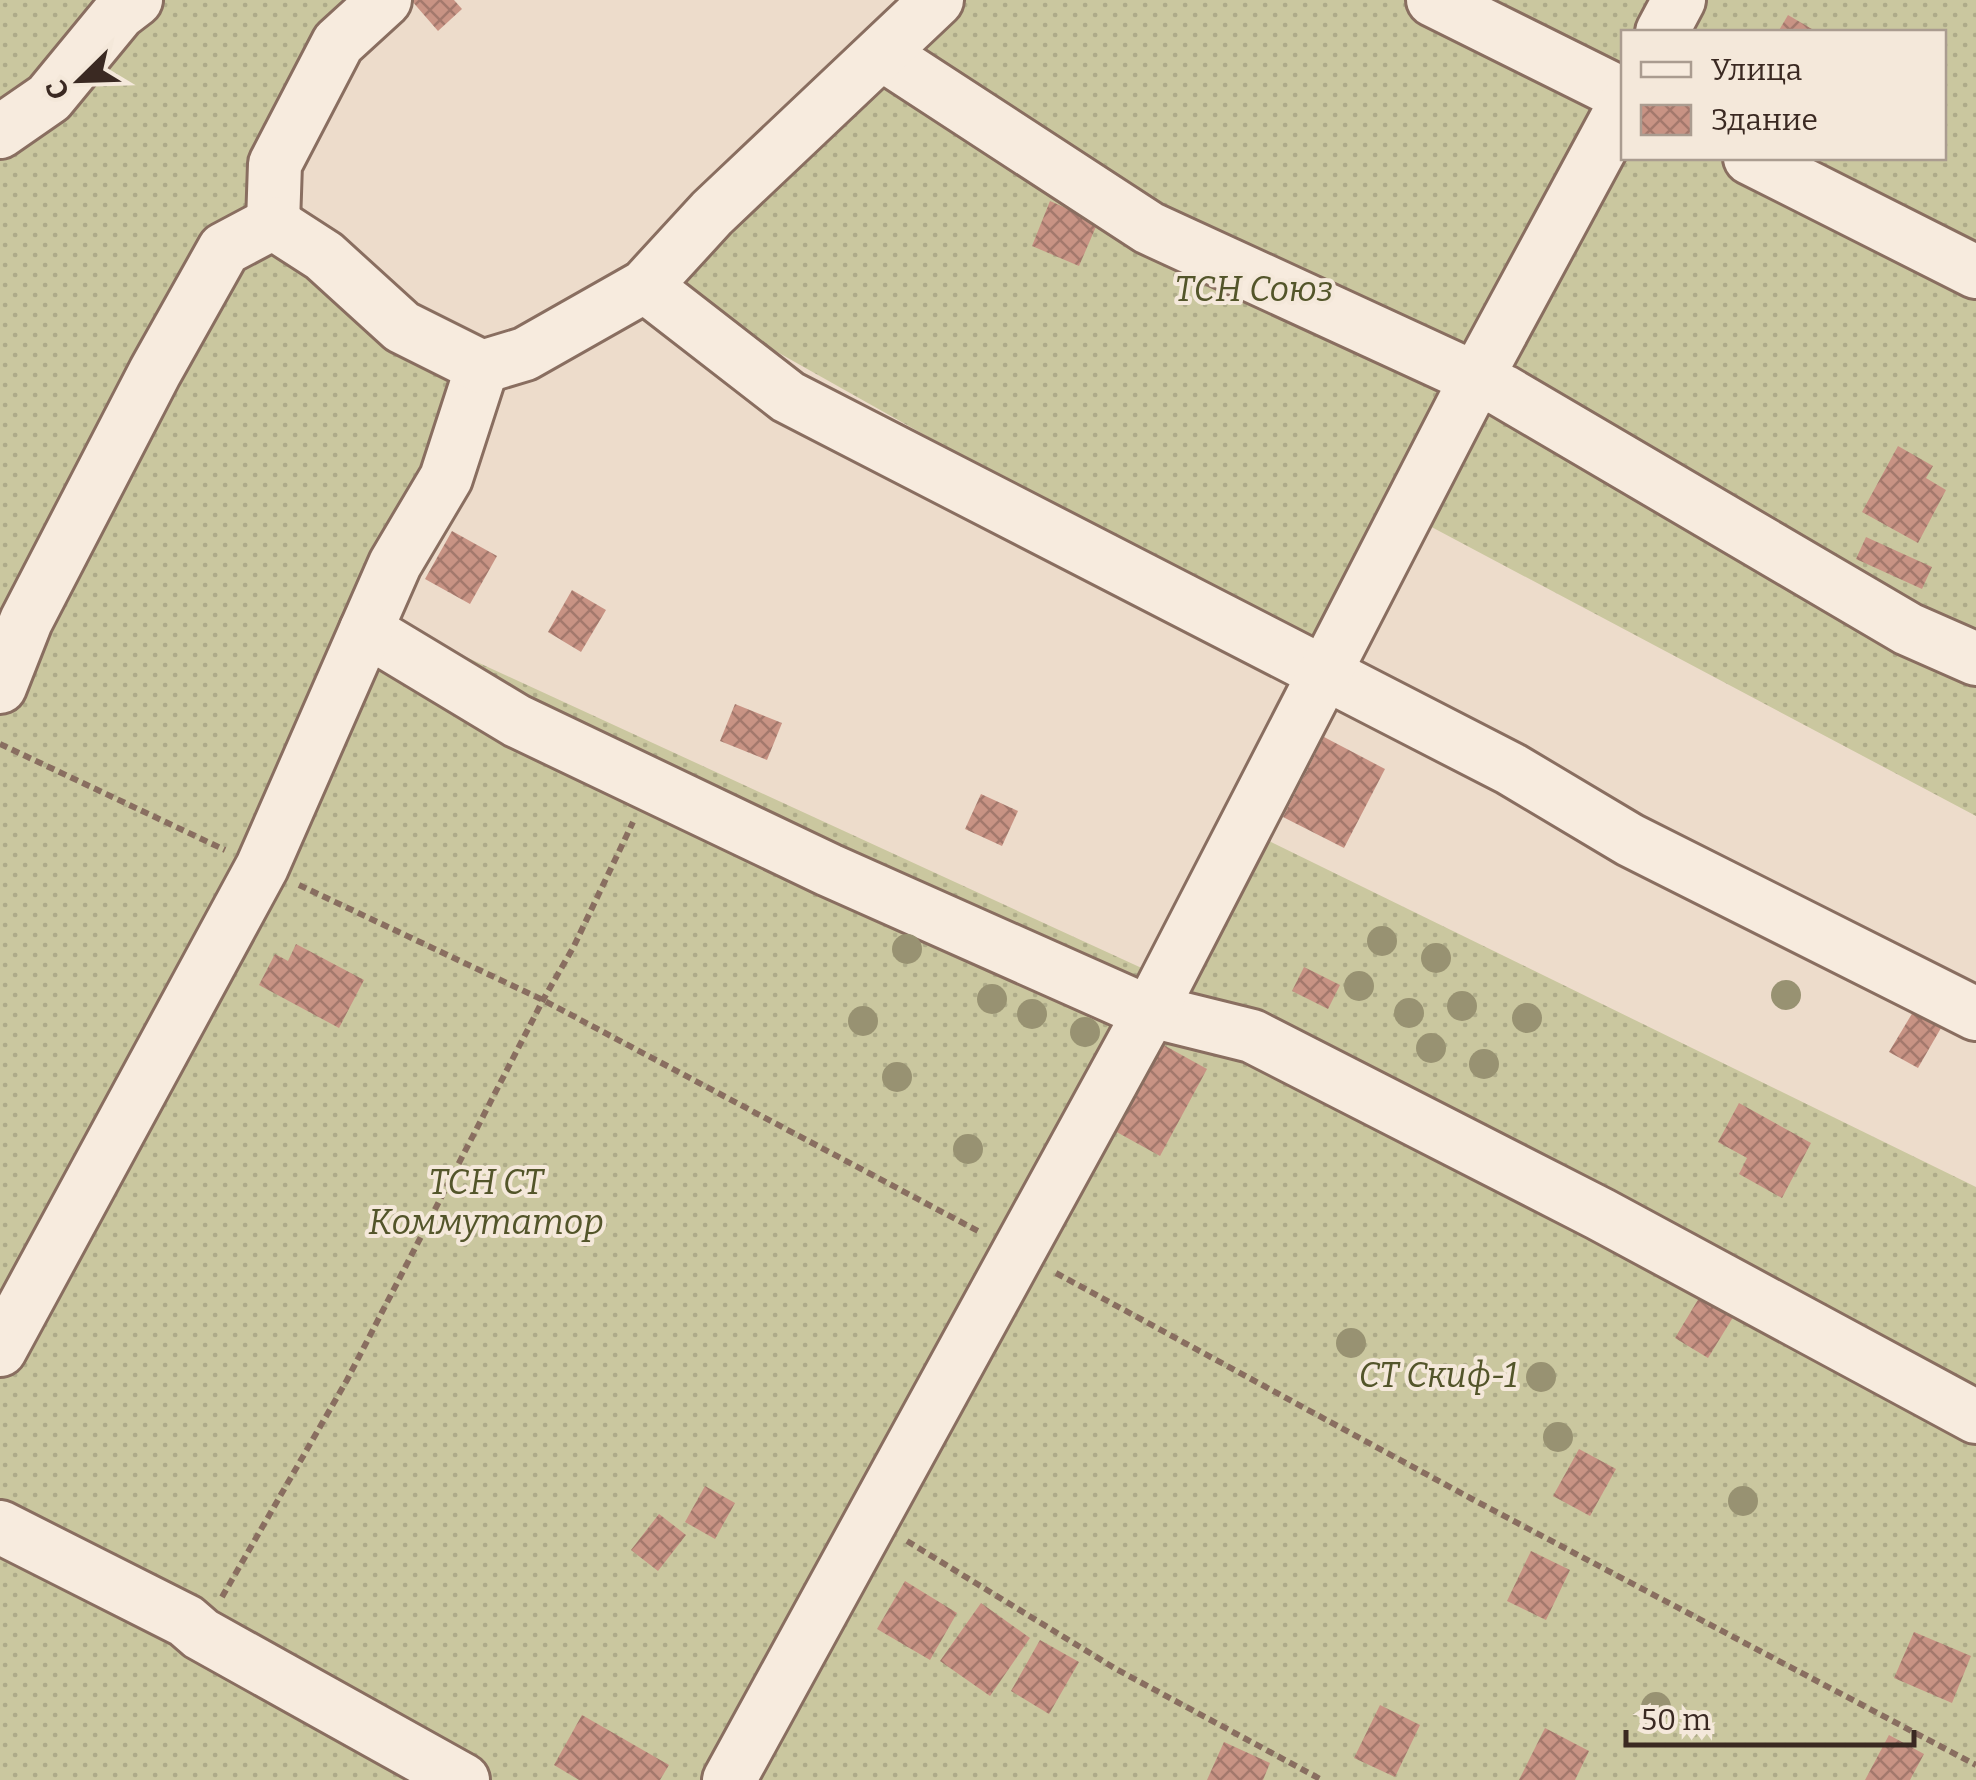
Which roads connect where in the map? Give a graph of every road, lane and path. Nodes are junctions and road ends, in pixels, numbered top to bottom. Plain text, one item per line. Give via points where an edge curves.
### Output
1 (136, 0) edge
2 (385, 0) edge
3 (937, 0) edge
4 (1433, 0) edge
5 (1679, 0) edge
6 (1663, 30) edge
7 (882, 54) junction
8 (1621, 94) edge
9 (1621, 111) edge
10 (0, 132) edge
11 (1754, 160) edge
12 (273, 223) junction
13 (1976, 272) edge
14 (645, 286) junction
15 (482, 367) junction
16 (1476, 379) junction
17 (366, 630) junction
18 (1976, 659) edge
19 (1325, 673) junction
20 (0, 688) edge
21 (0, 744) edge
22 (651, 785) junction
23 (262, 867) junction
24 (542, 1000) junction
25 (1151, 1010) junction
26 (1976, 1014) edge
27 (1019, 1253) junction
28 (0, 1350) edge
29 (1976, 1418) edge
30 (872, 1520) junction
31 (0, 1527) edge
32 (201, 1634) junction
33 (1976, 1765) edge
34 (463, 1780) edge
35 (729, 1780) edge
36 (1322, 1780) edge

1 - 10 street via 49,98
2 - 12 street via 338,43 274,164
3 - 7 street
4 - 8 street
5 - 6 street
7 - 14 street via 712,213
7 - 16 street via 1149,228
9 - 16 street
11 - 13 street
12 - 15 street via 324,256 402,327
12 - 20 street via 224,250 26,621
14 - 15 street via 525,354
14 - 19 street via 788,397
15 - 17 street via 446,478 394,564
16 - 18 street via 1908,629
16 - 19 street
17 - 22 street via 517,721
17 - 23 street
19 - 25 street
19 - 26 street via 1511,769 1630,840
21 - 23 path
22 - 24 path
22 - 25 street
23 - 24 path
23 - 28 street
24 - 27 path
24 - 32 path via 347,1380
25 - 27 street
25 - 29 street via 1252,1036
27 - 30 street
27 - 33 path
30 - 35 street
30 - 36 path via 1116,1668
31 - 32 street
32 - 34 street

